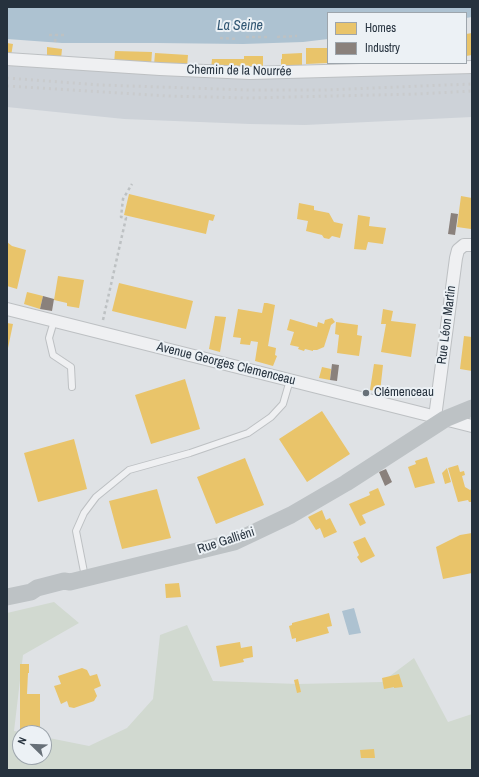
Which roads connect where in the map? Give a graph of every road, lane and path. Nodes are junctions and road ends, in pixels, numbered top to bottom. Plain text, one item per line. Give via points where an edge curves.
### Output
1 (49, 35) dead end
2 (56, 35) junction
3 (67, 35) dead end
4 (277, 36) dead end
5 (297, 36) dead end
6 (246, 37) dead end
7 (220, 38) dead end
8 (268, 38) dead end
9 (238, 39) dead end
10 (55, 42) dead end
11 (7, 59) edge
12 (472, 67) edge
13 (132, 184) dead end
14 (472, 245) edge
15 (7, 309) edge
16 (54, 321) junction
17 (102, 325) dead end
18 (290, 380) junction
19 (72, 387) dead end
20 (472, 408) edge
21 (440, 418) junction
22 (472, 426) edge
23 (85, 579) junction
24 (7, 597) edge

1 - 2 path
2 - 3 path
2 - 10 path
4 - 5 path
6 - 8 path
7 - 9 path
11 - 12 street, Chemin de la Nourrée via 250,73
13 - 17 path via 123,199 121,217 126,218
14 - 21 street, Rue Léon Martin via 464,245 458,250 456,258
15 - 16 street, Avenue Georges Clemenceau
16 - 18 street, Avenue Georges Clemenceau
16 - 19 lane via 49,338 53,355 71,367
18 - 21 street, Avenue Georges Clemenceau
18 - 23 lane via 283,404 271,417 248,433 129,470 96,497 84,513 76,531
20 - 21 street, Rue Galliéni
21 - 22 street, Avenue Georges Clemenceau
21 - 23 street, Rue Galliéni via 346,483 258,532 234,542
23 - 24 street, Rue Galliéni via 64,581

